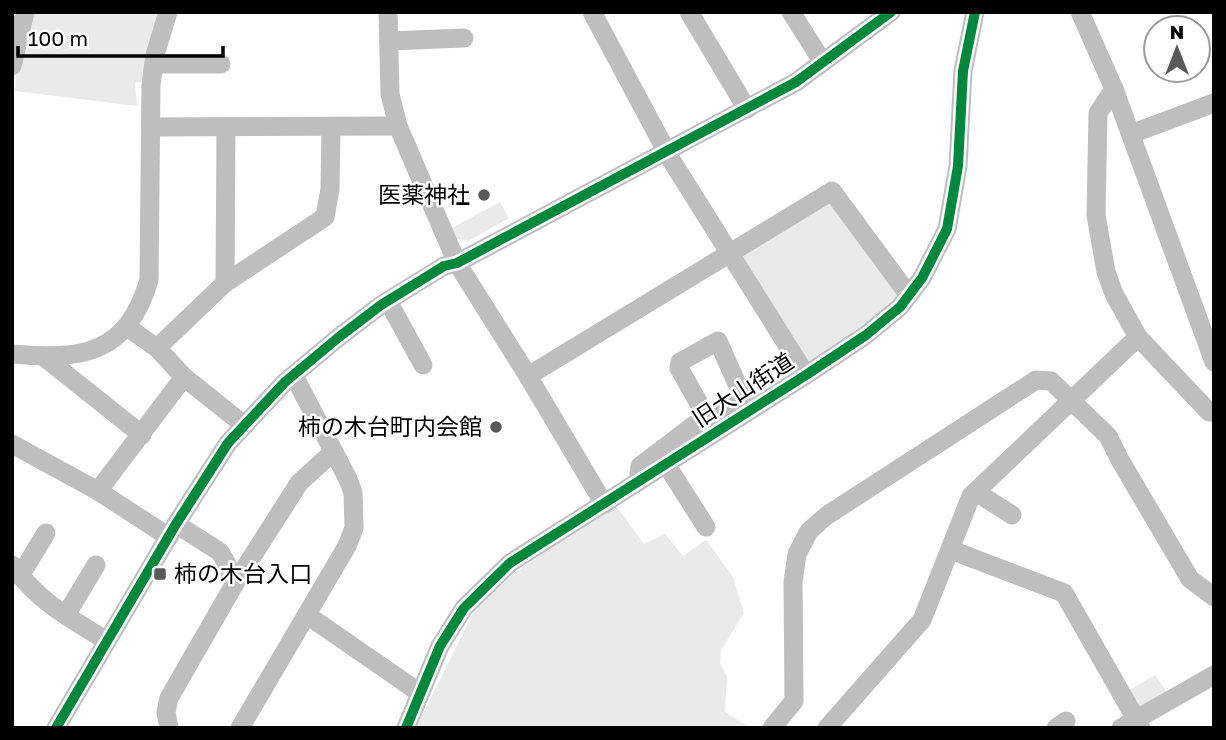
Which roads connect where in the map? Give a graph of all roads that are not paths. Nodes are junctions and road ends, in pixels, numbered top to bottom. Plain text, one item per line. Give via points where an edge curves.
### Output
1 (25, 12) edge
2 (168, 12) edge
3 (388, 12) edge
4 (592, 12) edge
5 (689, 12) edge
6 (791, 12) edge
7 (891, 12) edge
8 (975, 12) edge
9 (1080, 12) edge
10 (464, 38) dead end
11 (389, 41) junction
12 (822, 61) junction
13 (155, 64) junction
14 (221, 64) dead end
15 (12, 66) edge
16 (1114, 89) junction
17 (1214, 103) edge
18 (747, 109) junction
19 (398, 126) junction
20 (152, 127) junction
21 (226, 127) junction
22 (331, 127) junction
23 (1131, 134) junction
24 (667, 152) junction
25 (730, 252) junction
26 (457, 263) junction
27 (225, 283) junction
28 (908, 294) junction
29 (388, 301) junction
30 (127, 327) junction
31 (1138, 337) junction
32 (157, 348) junction
33 (12, 354) edge
34 (43, 356) junction
35 (1214, 362) edge
36 (423, 365) dead end
37 (806, 375) junction
38 (294, 376) junction
39 (528, 376) junction
40 (184, 377) junction
41 (1071, 400) junction
42 (1214, 411) edge
43 (706, 416) dead end
44 (244, 425) junction
45 (142, 435) junction
46 (12, 444) edge
47 (333, 452) junction
48 (666, 464) junction
49 (638, 482) junction
50 (98, 491) junction
51 (976, 492) junction
52 (604, 504) junction
53 (1012, 515) dead end
54 (705, 517) dead end
55 (173, 530) junction
56 (46, 533) dead end
57 (951, 550) junction
58 (96, 565) dead end
59 (16, 570) edge
60 (234, 585) junction
61 (1214, 597) edge
62 (66, 615) junction
63 (307, 615) junction
64 (107, 641) junction
65 (1214, 675) edge
66 (420, 693) junction
67 (1133, 724) edge
68 (829, 727) edge
69 (56, 728) edge
70 (169, 728) edge
71 (240, 728) edge
72 (406, 728) edge
73 (772, 728) edge

1 - 15 street
2 - 13 street
3 - 11 street
4 - 24 street
5 - 18 street
6 - 12 street
7 - 12 street
8 - 28 street, 旧大山街道 via 963,71 958,166 949,218 922,278
9 - 16 street
10 - 11 street
11 - 19 street via 390,94
12 - 18 street via 796,82
13 - 14 street
13 - 20 street via 150,85
16 - 23 street
16 - 31 street via 1098,113 1098,239 1114,294
17 - 23 street
18 - 24 street
19 - 22 street
19 - 26 street
20 - 21 street
20 - 30 street via 149,279
21 - 22 street
21 - 27 street
22 - 27 street via 325,217
23 - 35 street
24 - 25 street
24 - 26 street
25 - 28 street via 832,191
25 - 37 street
25 - 39 street
26 - 29 street via 444,266
26 - 39 street
27 - 32 street
28 - 37 street, 旧大山街道 via 900,307 866,335
29 - 36 street
29 - 38 street
30 - 32 street
30 - 34 street via 113,340 83,354
31 - 41 street
31 - 42 street via 1209,412
32 - 40 street
33 - 34 street
34 - 45 street
37 - 48 street, 旧大山街道
38 - 44 street
38 - 47 street
39 - 52 street
40 - 44 street
40 - 45 street
41 - 51 street
41 - 61 street via 1108,436 1190,579
41 - 73 street via 1052,381 1035,380 825,516 809,531 797,554 793,582 793,701
43 - 49 street via 639,466
44 - 55 street
45 - 50 street
46 - 50 street
47 - 60 street via 299,483
47 - 63 street via 353,494 354,528
48 - 49 street, 旧大山街道
48 - 54 street
49 - 52 street, 旧大山街道
50 - 55 street
51 - 53 street
51 - 57 street
52 - 66 street, 旧大山街道 via 510,563 486,585 464,608 440,646
55 - 60 street via 220,552
55 - 64 street
56 - 59 street
57 - 67 street via 1064,593
57 - 68 street via 922,620
58 - 62 street
59 - 62 street via 38,596
60 - 70 street via 169,698
62 - 64 street
63 - 66 street
63 - 71 street
64 - 69 street
65 - 67 street
66 - 72 street, 旧大山街道

